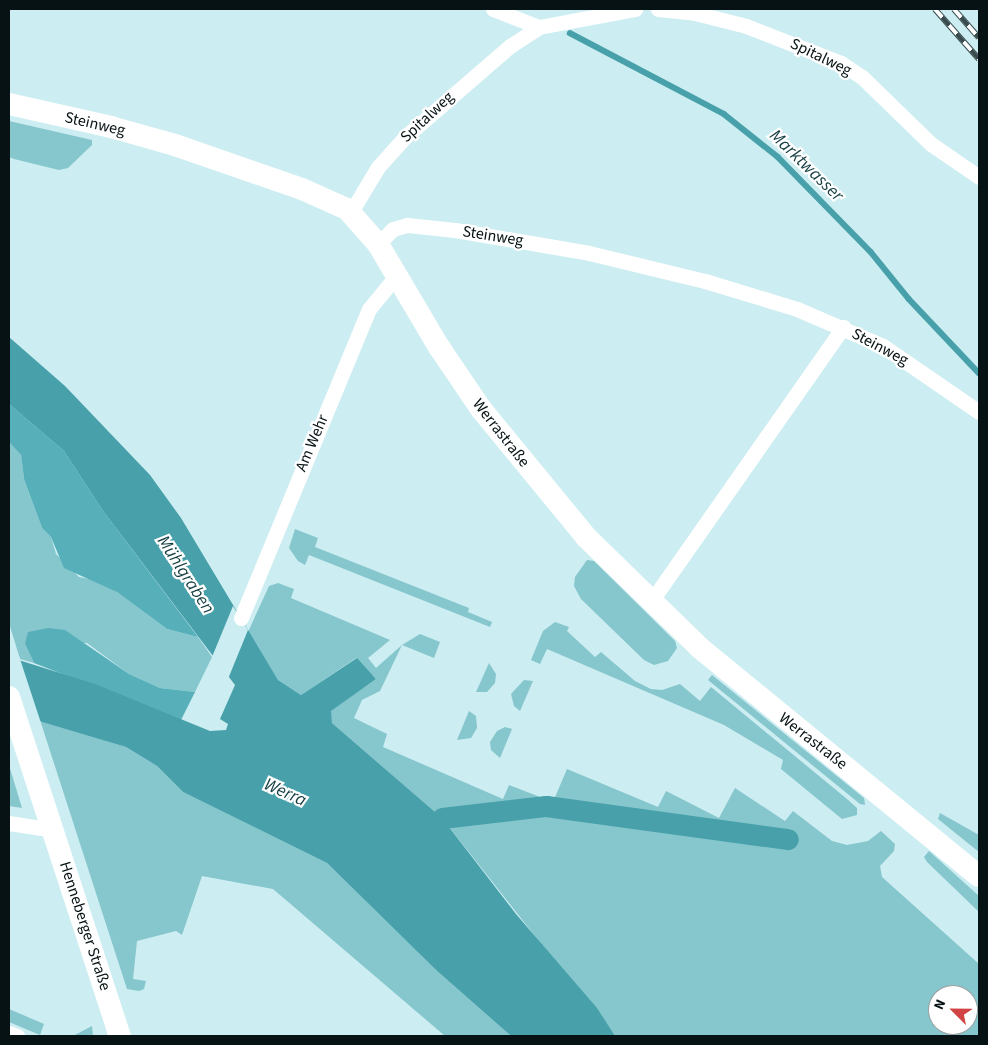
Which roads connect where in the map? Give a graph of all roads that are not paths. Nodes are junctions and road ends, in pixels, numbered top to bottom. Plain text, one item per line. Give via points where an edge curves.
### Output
1 (493, 9) edge
2 (636, 9) edge
3 (658, 9) edge
4 (539, 27) junction
5 (9, 104) edge
6 (979, 177) edge
7 (351, 212) junction
8 (378, 244) junction
9 (397, 276) junction
10 (843, 327) junction
11 (979, 412) edge
12 (650, 603) junction
13 (241, 618) dead end
14 (9, 697) edge
15 (48, 817) junction
16 (9, 823) edge
17 (979, 876) edge
18 (9, 1033) edge
19 (17, 1036) edge
20 (120, 1036) edge

1 - 4 street
2 - 4 street, Spitalweg
3 - 6 street, Spitalweg via 695,13 746,26 840,64 862,77 931,144
4 - 7 street, Spitalweg via 476,73 406,136 378,167
5 - 7 street, Steinweg via 175,145 302,189
7 - 8 street, Steinweg
8 - 9 street, Werrastraße
8 - 10 street, Steinweg via 393,229 407,225 589,253 713,283 797,308
9 - 12 street, Werrastraße via 439,347 516,454 586,538
9 - 13 street, Am Wehr via 369,309
10 - 11 street, Steinweg via 890,350
10 - 12 street
12 - 17 street, Werrastraße via 771,709 892,802
14 - 15 street, Henneberger Straße
15 - 16 street
15 - 20 street, Henneberger Straße
18 - 19 street

